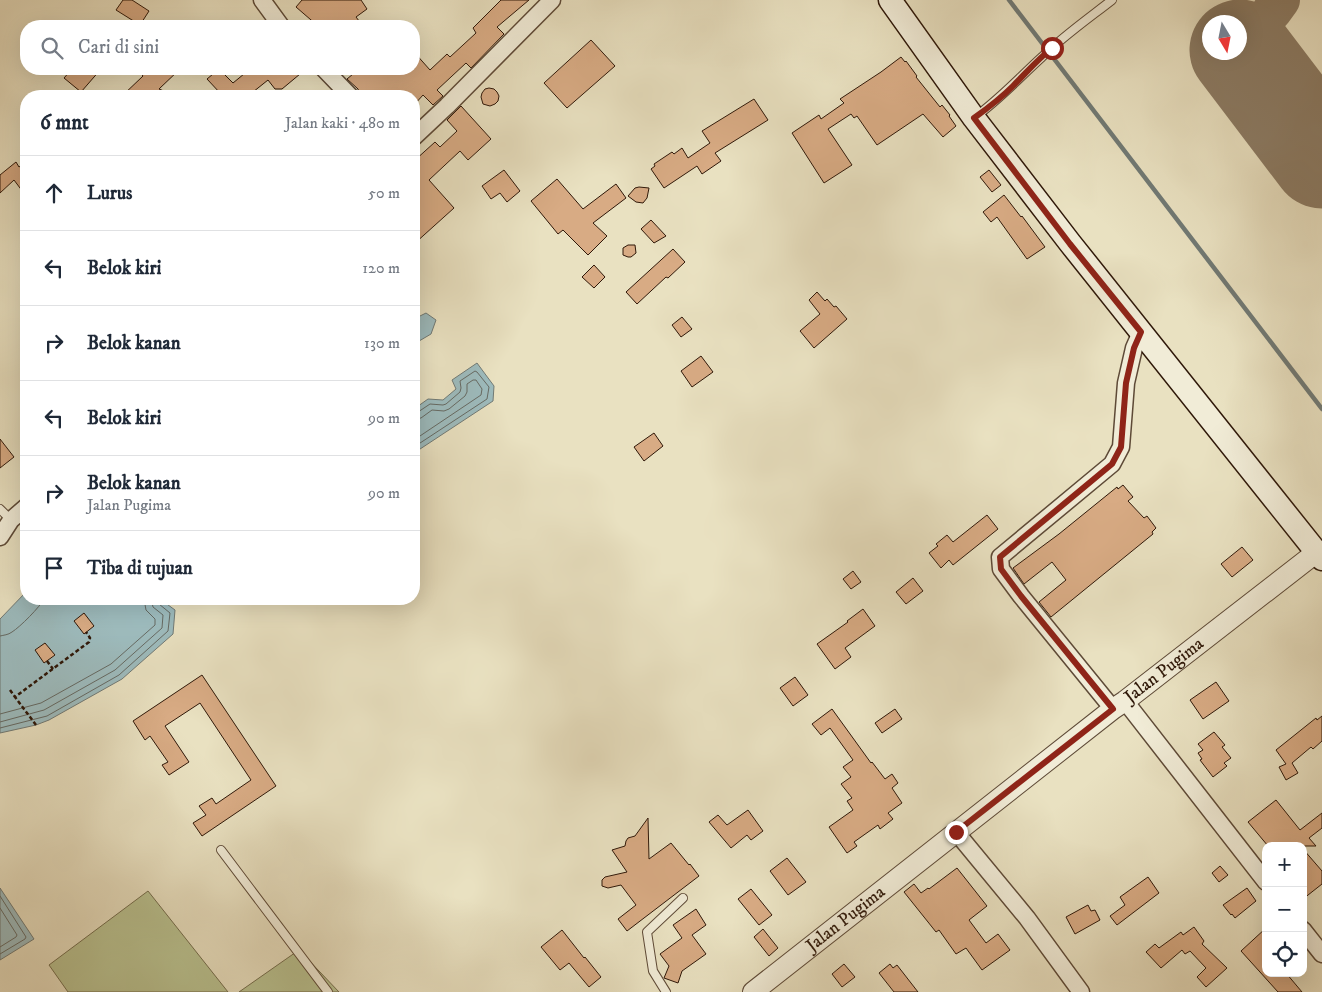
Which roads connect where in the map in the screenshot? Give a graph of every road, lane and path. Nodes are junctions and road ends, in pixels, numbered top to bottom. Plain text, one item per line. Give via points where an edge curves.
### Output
1 (262, 0) edge
2 (552, 0) edge
3 (890, 0) edge
4 (1112, 0) edge
5 (277, 20) edge
6 (330, 75) edge
7 (344, 90) edge
8 (974, 118) junction
9 (420, 132) edge
10 (1141, 332) junction
11 (20, 508) edge
12 (6, 514) edge
13 (0, 537) edge
14 (1319, 555) edge
15 (86, 632) dead end
16 (47, 661) dead end
17 (53, 669) junction
18 (10, 690) dead end
19 (15, 697) junction
20 (1119, 705) junction
21 (36, 725) dead end
22 (956, 832) junction
23 (221, 850) dead end
24 (1262, 877) edge
25 (683, 898) dead end
26 (1305, 932) edge
27 (1322, 954) edge
28 (328, 992) edge
29 (666, 992) edge
30 (753, 992) edge
31 (1081, 992) edge

1 - 5 street
2 - 9 street
3 - 8 main road
4 - 8 lane via 1052,48
6 - 7 street
8 - 10 main road
10 - 14 main road
10 - 20 street via 1126,383 1121,447 1112,464 1000,557 1001,569 1021,596
11 - 12 street
12 - 13 street
14 - 20 street, Jalan Pugima
15 - 17 path via 89,642
16 - 17 path
17 - 19 path
18 - 19 path
19 - 21 path
20 - 22 street, Jalan Pugima
20 - 24 street
22 - 30 street, Jalan Pugima
22 - 31 street via 1027,918
23 - 28 lane
25 - 29 lane via 647,932 653,971
26 - 27 street

